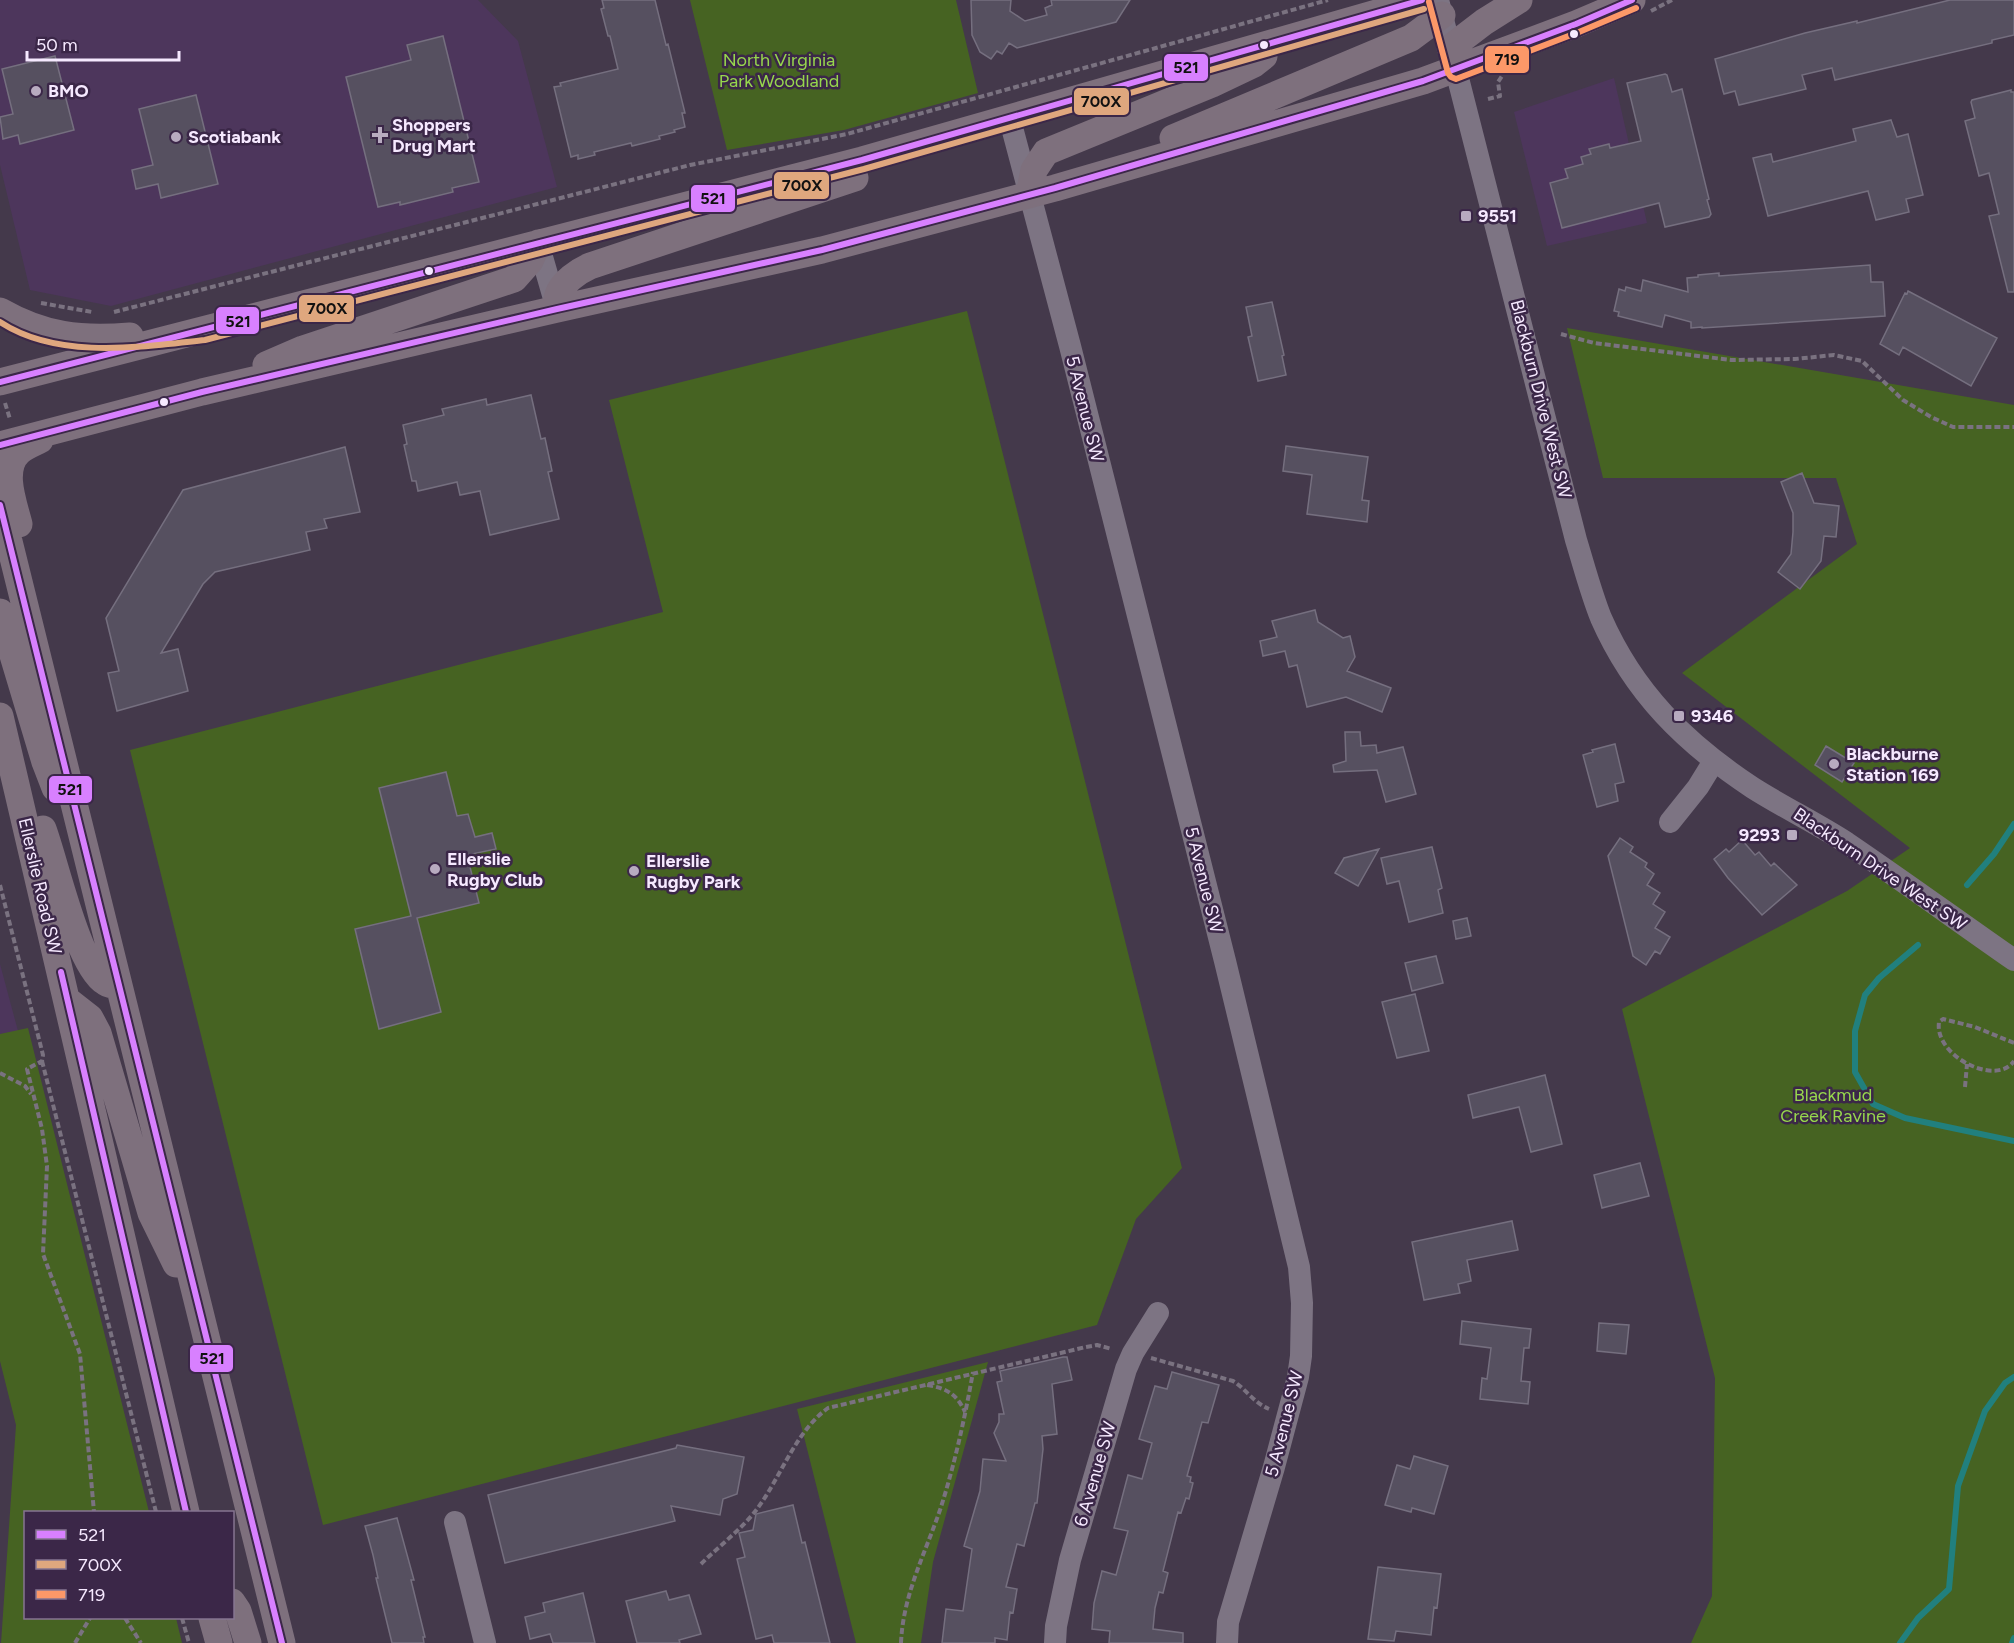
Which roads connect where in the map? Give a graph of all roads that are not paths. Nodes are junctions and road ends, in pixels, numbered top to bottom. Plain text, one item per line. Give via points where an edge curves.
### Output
1 (1520, 0) edge
2 (1632, 0) edge
3 (1434, 5) edge
4 (1289, 38) junction
5 (1453, 59) junction
6 (1010, 120) junction
7 (907, 148) junction
8 (1100, 174) junction
9 (1029, 195) junction
10 (538, 243) junction
11 (557, 309) junction
12 (0, 311) edge
13 (203, 331) junction
14 (2, 389) edge
15 (202, 392) junction
16 (53, 432) junction
17 (8, 443) edge
18 (0, 505) edge
19 (0, 612) edge
20 (1, 723) edge
21 (1714, 761) junction
22 (13, 770) junction
23 (1670, 822) dead end
24 (96, 892) junction
25 (2014, 960) edge
26 (118, 986) junction
27 (68, 1000) junction
28 (1158, 1313) dead end
29 (201, 1314) junction
30 (186, 1511) edge
31 (454, 1522) dead end
32 (234, 1605) edge
33 (213, 1619) edge
34 (219, 1643) edge
35 (248, 1643) edge
36 (282, 1643) edge
37 (485, 1643) edge
38 (1055, 1643) edge
39 (1227, 1643) edge

1 - 5 main road via 1490,18
2 - 5 main road via 1576,24
3 - 4 main road
3 - 5 street, Blackburn Drive West SW
3 - 8 main road via 1411,38 1167,140
4 - 6 main road
4 - 9 main road via 1254,64 1212,84 1046,152 1034,170
5 - 8 main road
5 - 21 street, Blackburn Drive West SW via 1576,540 1600,616 1645,694
6 - 7 main road
6 - 9 street, 5 Avenue SW
7 - 10 main road
7 - 11 main road via 887,163 830,187 581,270 557,295
8 - 9 main road
9 - 11 main road via 822,250
9 - 39 street, 5 Avenue SW via 1299,1267 1301,1356 1294,1397 1228,1622
10 - 11 street
10 - 13 main road
10 - 15 main road via 530,261 514,279 303,349
11 - 15 main road
12 - 13 main road via 22,324 95,339
13 - 14 main road
15 - 16 main road
16 - 17 main road
16 - 24 main road via 19,452 9,482 57,681 86,818
18 - 24 main road
19 - 24 main road via 45,762
20 - 22 main road, Ellerslie Road SW
21 - 23 street
21 - 25 street, Blackburn Drive West SW via 1845,842
22 - 26 main road via 36,810 81,946 105,983
22 - 27 main road, Ellerslie Road SW
24 - 26 main road
26 - 29 main road
27 - 29 main road via 90,1018 98,1034 151,1213
27 - 30 main road, Ellerslie Road SW
28 - 38 street, 6 Avenue SW via 1126,1369 1070,1560
29 - 36 main road
31 - 37 street
32 - 35 main road
33 - 34 main road

